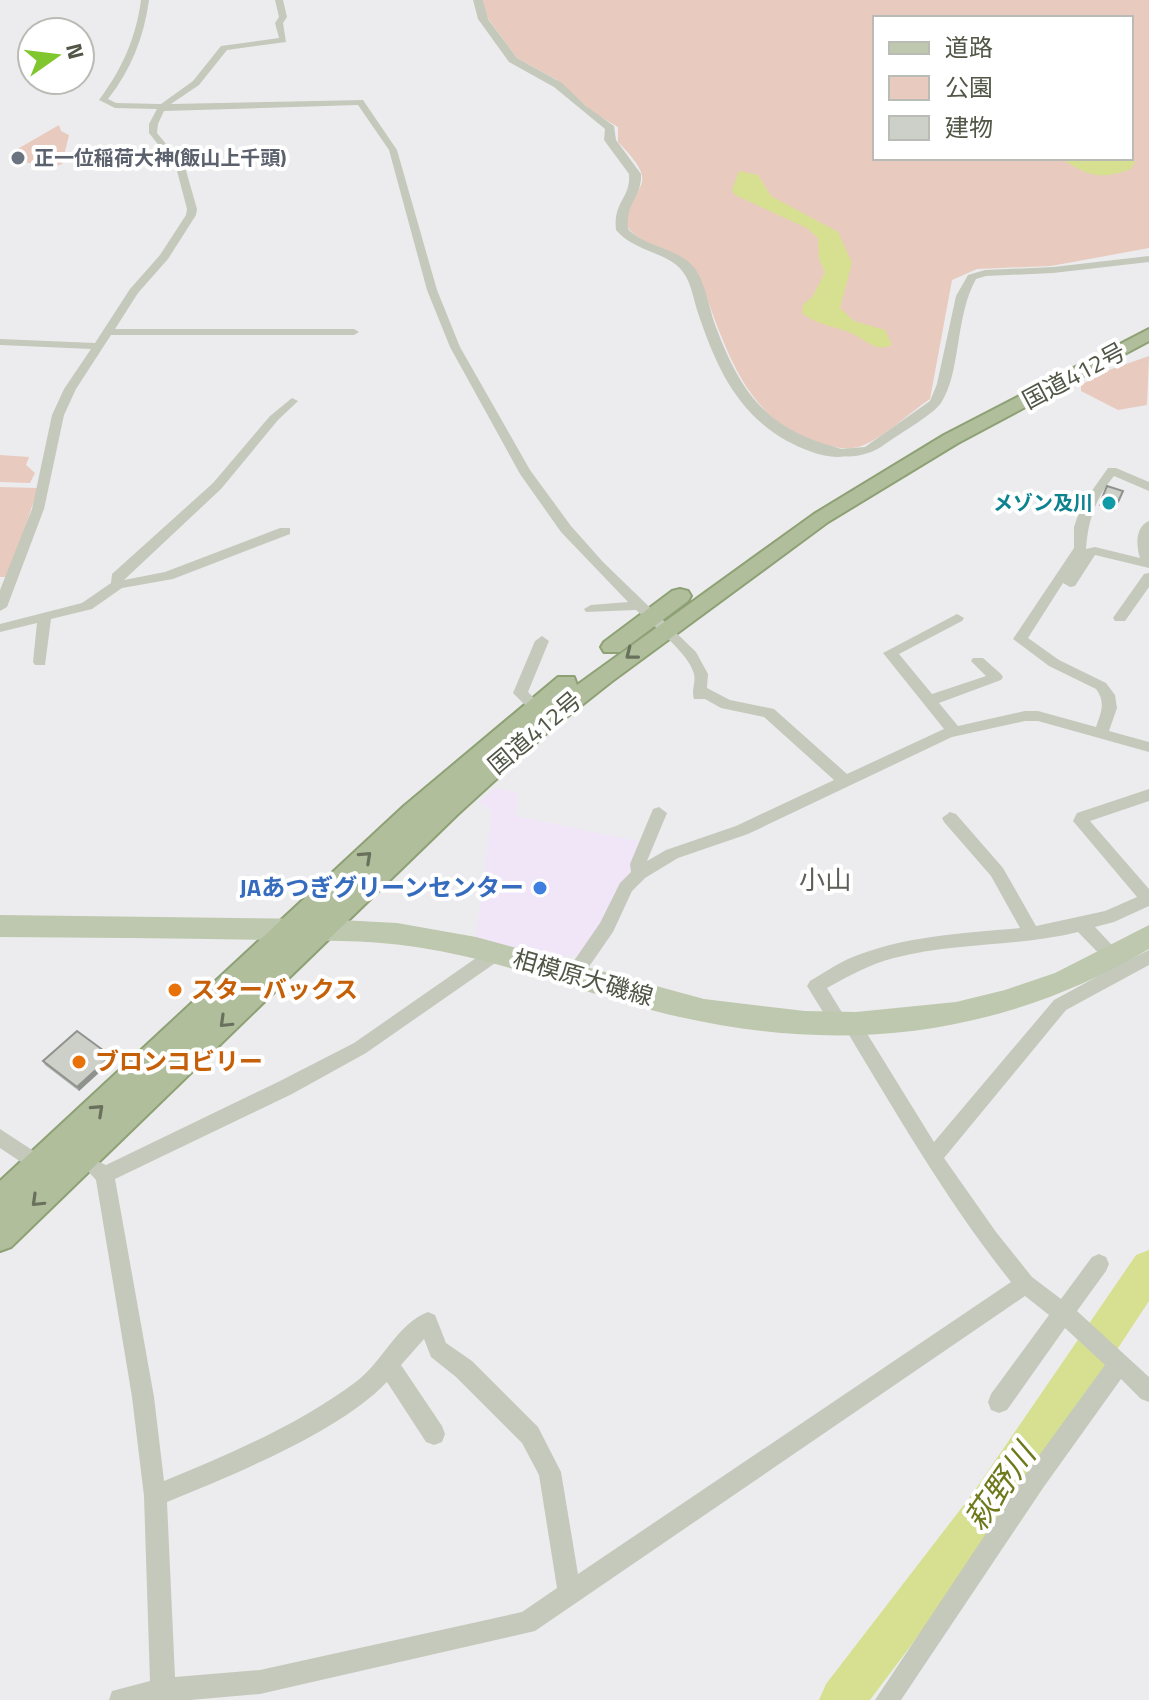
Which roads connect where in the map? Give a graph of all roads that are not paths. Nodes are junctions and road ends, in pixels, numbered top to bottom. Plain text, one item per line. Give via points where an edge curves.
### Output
1 (145, 0) edge
2 (279, 0) edge
3 (478, 0) edge
4 (162, 107) junction
5 (1149, 259) edge
6 (1149, 322) edge
7 (107, 332) junction
8 (354, 332) dead end
9 (1149, 334) edge
10 (0, 342) edge
11 (99, 346) junction
12 (292, 401) dead end
13 (841, 453) joint
14 (1149, 487) edge
15 (1149, 525) edge
16 (285, 531) dead end
17 (1149, 564) edge
18 (1149, 577) edge
19 (1070, 583) dead end
20 (118, 585) junction
21 (0, 607) edge
22 (591, 609) dead end
23 (45, 616) junction
24 (651, 617) junction
25 (957, 618) dead end
26 (1120, 618) dead end
27 (0, 628) edge
28 (542, 641) dead end
29 (978, 661) dead end
30 (40, 662) dead end
31 (928, 701) junction
32 (536, 707) junction
33 (954, 731) junction
34 (1101, 733) junction
35 (1149, 747) edge
36 (844, 780) junction
37 (1149, 795) edge
38 (659, 813) dead end
39 (950, 818) dead end
40 (639, 874) junction
41 (1081, 924) junction
42 (0, 926) edge
43 (289, 929) junction
44 (322, 929) junction
45 (1032, 934) junction
46 (1149, 936) edge
47 (495, 954) junction
48 (1149, 957) edge
49 (1120, 964) junction
50 (573, 976) junction
51 (846, 1025) junction
52 (0, 1137) edge
53 (933, 1157) junction
54 (39, 1165) junction
55 (93, 1167) junction
56 (0, 1202) edge
57 (0, 1236) edge
58 (1099, 1264) dead end
59 (1025, 1284) junction
60 (1065, 1316) junction
61 (1115, 1361) junction
62 (389, 1366) junction
63 (1149, 1391) edge
64 (999, 1402) dead end
65 (434, 1434) dead end
66 (155, 1496) junction
67 (570, 1595) junction
68 (163, 1690) junction
69 (121, 1700) edge
70 (887, 1700) edge

1 - 4 street via 141,29 103,100
2 - 4 street via 283,40 227,46 198,81
3 - 13 street via 483,19 513,60 558,85 610,128 610,140 636,173 634,191 620,212 622,230 690,271 738,392 804,446
4 - 7 street via 153,133 180,167 191,215
4 - 24 street via 360,102 393,150 432,290 492,415 566,529
5 - 13 street via 972,277 961,296 935,403 868,450
6 - 24 highway, 国道412号 via 941,432 784,527
7 - 8 street
7 - 11 street
9 - 24 highway, 国道412号 via 951,439
10 - 11 street
11 - 21 street via 58,415 38,509
12 - 20 street via 217,486 117,577
14 - 34 street via 1112,471 1087,509 1080,548 1017,637 1101,686 1110,708
15 - 17 street via 1142,544
16 - 20 street via 168,576
17 - 19 street via 1090,552 1084,569
18 - 26 street
20 - 23 street via 87,606
22 - 24 street
23 - 27 street
23 - 30 street
24 - 32 highway, 国道412号
24 - 36 street via 691,655 701,674 700,693 769,713
24 -> 44 highway, 国道412号
25 - 31 street via 890,653
28 - 32 street via 520,693
29 - 31 street via 996,677
31 - 33 street
43 -> 32 highway, 国道412号
33 - 34 street via 1038,716
33 - 36 street
34 - 35 street
36 - 40 street via 742,830 672,854
37 - 41 street via 1083,817 1081,821 1148,899 1128,911
38 - 40 street via 638,864
39 - 45 street via 997,872
40 - 50 street
41 - 45 street
41 - 49 street
42 - 43 main road, 相模原大磯線
43 - 44 main road, 相模原大磯線
54 -> 43 highway, 国道412号
44 - 47 main road, 相模原大磯線 via 415,936
44 -> 55 highway, 国道412号
45 - 51 street via 947,939 839,969 816,986
46 - 49 main road, 相模原大磯線
47 - 50 main road, 相模原大磯線
47 - 55 street via 360,1048 285,1088
48 - 49 street
49 - 51 main road, 相模原大磯線 via 987,1007
49 - 53 street via 1060,1005
50 - 51 main road, 相模原大磯線 via 718,1012
51 - 53 street
52 - 54 street
53 - 59 street
54 - 56 highway, 国道412号
55 -> 57 highway, 国道412号
55 - 66 street via 143,1397
58 - 60 street
59 - 60 street
59 - 67 street
60 - 61 street
60 - 64 street
61 - 63 street
61 - 70 street
62 - 65 street
62 - 66 street via 366,1388 258,1453
62 - 67 street via 413,1332 428,1322 438,1350 530,1435 550,1472
66 - 68 street
67 - 68 street via 527,1623 260,1682
68 - 69 street

